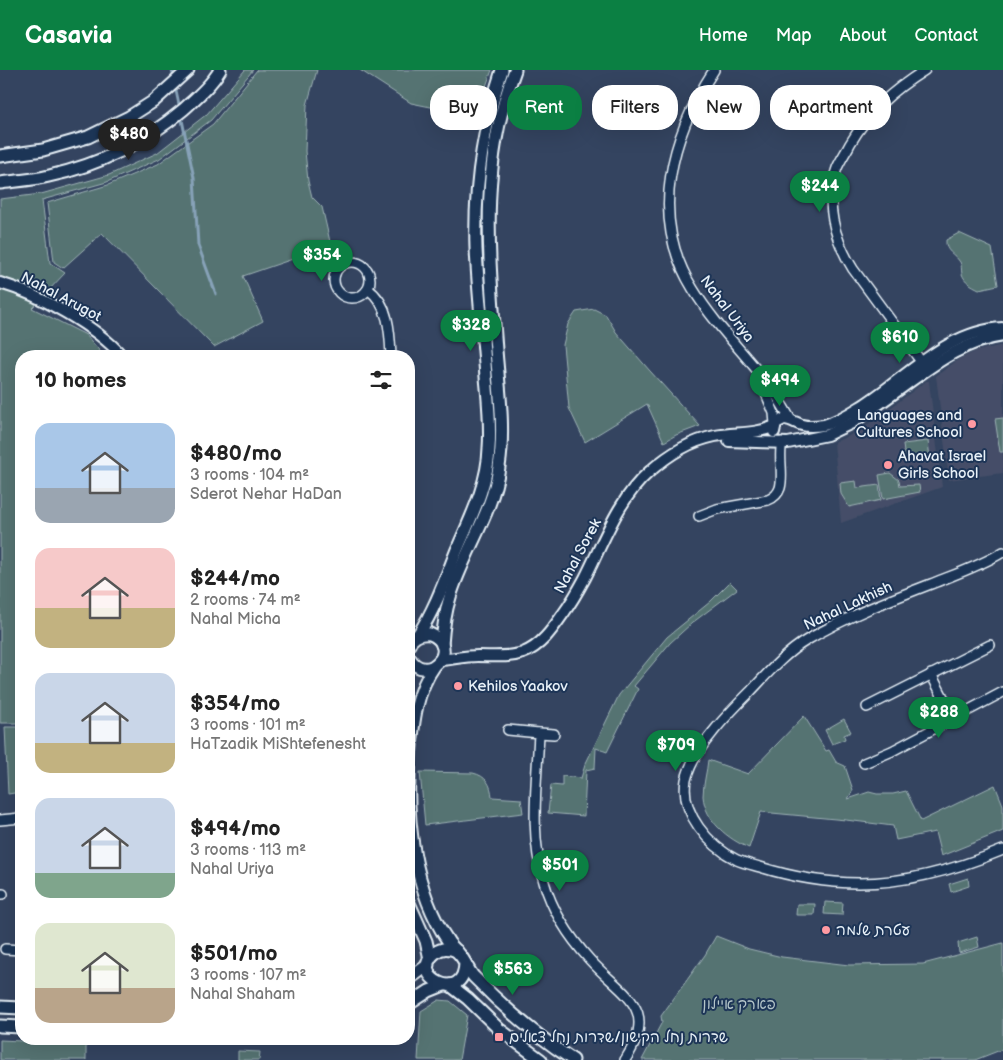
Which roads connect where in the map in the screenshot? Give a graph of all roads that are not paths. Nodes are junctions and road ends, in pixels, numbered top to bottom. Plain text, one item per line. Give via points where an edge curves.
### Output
1 (188, 70) edge
2 (220, 70) edge
3 (502, 70) edge
4 (515, 70) edge
5 (714, 70) edge
6 (925, 70) edge
7 (0, 156) edge
8 (0, 183) edge
9 (2, 282) edge
10 (368, 289) junction
11 (1003, 328) edge
12 (1003, 336) edge
13 (116, 350) edge
14 (391, 350) edge
15 (752, 366) junction
16 (924, 366) junction
17 (793, 421) junction
18 (775, 425) junction
19 (785, 442) junction
20 (693, 444) junction
21 (699, 516) dead end
22 (1003, 552) edge
23 (418, 634) junction
24 (415, 636) edge
25 (990, 645) dead end
26 (442, 646) junction
27 (477, 656) junction
28 (438, 663) junction
29 (415, 665) edge
30 (931, 674) junction
31 (1003, 692) edge
32 (867, 707) dead end
33 (415, 717) edge
34 (954, 718) junction
35 (508, 730) dead end
36 (539, 733) junction
37 (554, 734) dead end
38 (864, 763) dead end
39 (15, 819) edge
40 (0, 820) edge
41 (1003, 850) edge
42 (415, 853) edge
43 (415, 916) edge
44 (5, 949) dead end
45 (15, 950) edge
46 (457, 952) junction
47 (429, 962) junction
48 (465, 962) junction
49 (415, 974) edge
50 (447, 985) junction
51 (415, 1000) edge
52 (0, 1007) edge
53 (15, 1008) edge
54 (0, 1026) edge
55 (15, 1026) edge
56 (541, 1060) edge
57 (573, 1060) edge
58 (625, 1060) edge

1 - 7 main road via 154,101 88,137 43,150
2 - 8 main road via 198,96 166,124 139,141 96,162 48,176
3 - 23 main road via 485,137 476,202 476,248 490,431 487,467 478,501 434,606
4 - 26 main road via 497,139 489,202 488,248 501,421 499,470 489,505 450,598
5 - 15 street, Nahal Uriya via 678,139 668,194 669,224 677,254 692,288
6 - 16 street via 897,89 863,122 838,167 831,198 834,228 843,254
9 - 13 street, Nahal Arugot via 67,313 95,330
10 - 10 street via 370,274 363,266 346,262 336,270 333,278 339,294 355,299
10 - 14 street via 384,307
11 - 16 street, Nahal Sorek via 968,335
12 - 16 street, Nahal Sorek via 963,346
15 - 17 street, Nahal Uriya
15 - 18 street, Nahal Uriya via 774,413
16 - 17 street, Nahal Sorek via 836,421 809,426
16 - 19 street, Nahal Sorek via 846,427 821,437
17 - 18 street via 782,419
17 - 19 street via 797,436
18 - 19 street via 774,435
18 - 20 street, Nahal Sorek via 754,433 716,436
19 - 20 street, Nahal Sorek
19 - 21 street via 780,452 780,489 774,497
20 - 27 street, Nahal Sorek via 667,457 633,489 584,580 541,642 511,656
22 - 41 street, Nahal Lakhish via 806,640 775,666 713,732 697,754 686,788 697,826 713,844 737,860 813,880 859,883 903,880 944,871
23 - 24 main road
23 - 26 main road via 432,634
25 - 30 street
26 - 27 street, Nahal Sorek
26 - 28 main road
27 - 28 street, Nahal Sorek
28 - 29 main road via 423,668
28 - 33 main road via 421,689
30 - 32 street
30 - 34 street
31 - 34 street
34 - 38 street
35 - 36 street
36 - 37 street
36 - 58 street via 536,822 544,883 572,938 634,1004 640,1029
39 - 40 street
42 - 46 main road via 421,880 439,925
43 - 47 main road via 426,941
44 - 45 street
46 - 47 main road via 441,949
46 - 48 main road
47 - 49 main road
47 - 50 main road via 428,970 433,979
48 - 50 main road via 460,979
48 - 57 main road via 473,976 513,1014
50 - 51 main road
50 - 56 main road
52 - 53 main road
54 - 55 main road

